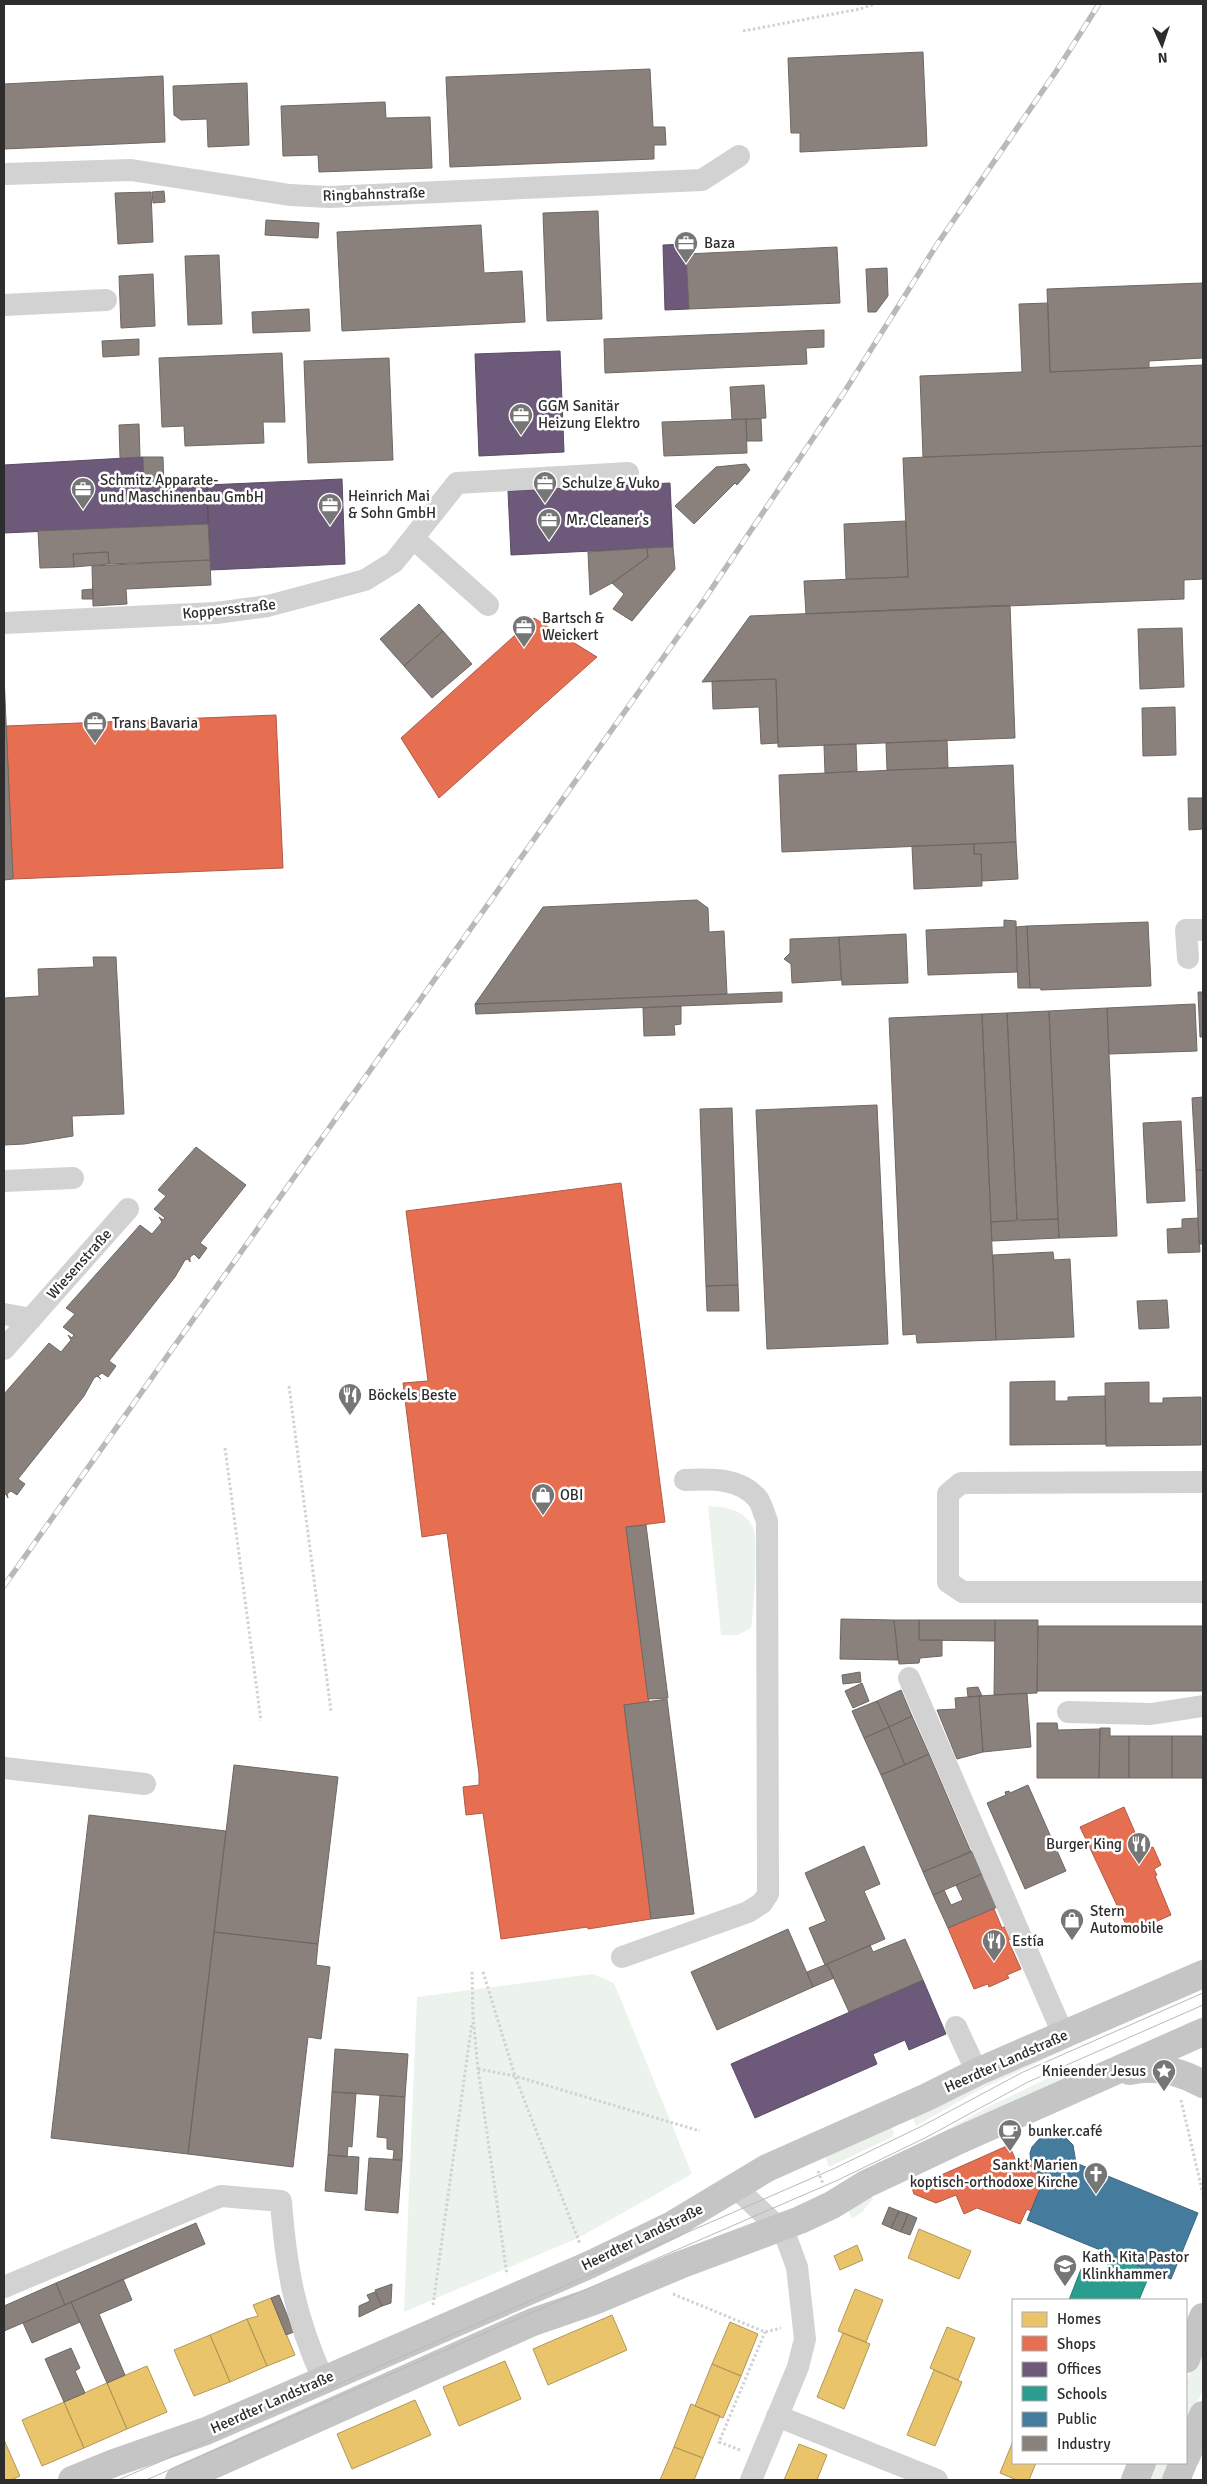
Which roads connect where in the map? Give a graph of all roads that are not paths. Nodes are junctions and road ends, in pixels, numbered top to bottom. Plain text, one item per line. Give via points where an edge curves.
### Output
1 (739, 156) dead end
2 (4, 174) edge
3 (106, 300) dead end
4 (4, 305) edge
5 (628, 473) dead end
6 (420, 530) junction
7 (488, 605) dead end
8 (4, 623) edge
9 (1203, 930) edge
10 (1188, 958) dead end
11 (73, 1178) dead end
12 (4, 1180) edge
13 (128, 1209) dead end
14 (4, 1314) edge
15 (30, 1319) junction
16 (4, 1349) edge
17 (685, 1480) dead end
18 (1203, 1482) edge
19 (1203, 1592) edge
20 (909, 1678) dead end
21 (1203, 1706) edge
22 (1068, 1712) dead end
23 (4, 1768) edge
24 (145, 1784) dead end
25 (622, 1957) dead end
26 (1203, 1974) edge
27 (956, 2026) dead end
28 (1203, 2032) edge
29 (1063, 2034) junction
30 (977, 2072) junction
31 (1096, 2080) junction
32 (1196, 2080) edge
33 (735, 2187) junction
34 (779, 2228) junction
35 (4, 2287) edge
36 (1203, 2317) edge
37 (1187, 2357) edge
38 (323, 2379) junction
39 (1203, 2415) edge
40 (776, 2416) junction
41 (1187, 2455) edge
42 (1142, 2464) edge
43 (1183, 2464) edge
44 (72, 2480) edge
45 (179, 2480) edge
46 (750, 2480) edge
47 (937, 2480) edge
48 (1135, 2480) edge
49 (1176, 2480) edge

1 - 2 street, Ringbahnstraße via 702,180 329,197 290,196 131,170
3 - 4 street
5 - 6 street, Koppersstraße via 457,483
6 - 7 street
6 - 8 street, Koppersstraße via 394,562 365,580 268,606 216,613
9 - 10 street via 1186,930
11 - 12 street
13 - 15 street, Wiesenstraße
14 - 15 street
15 - 16 street, Wiesenstraße
17 - 25 street via 720,1479 744,1488 758,1500 767,1521 768,1894 762,1903 748,1912
18 - 19 street via 960,1483 948,1494 948,1582 962,1592
20 - 29 street
21 - 22 street via 1151,1714
23 - 24 street
26 - 29 main road, Heerdter Landstraße
27 - 30 street
28 - 31 main road
29 - 30 main road, Heerdter Landstraße
30 - 33 main road, Heerdter Landstraße via 767,2168
31 - 32 main road via 1139,2069 1165,2069
31 - 34 main road via 875,2180 832,2205
33 - 34 street
33 - 38 main road, Heerdter Landstraße via 672,2225 589,2265
34 - 40 street via 797,2267 804,2322 803,2352
34 - 45 main road via 533,2322
35 - 38 street via 221,2196 281,2201 292,2292 306,2342
36 - 37 main road
38 - 44 main road, Heerdter Landstraße via 206,2431
39 - 41 main road
40 - 46 street
40 - 47 street
42 - 48 main road
43 - 49 main road

